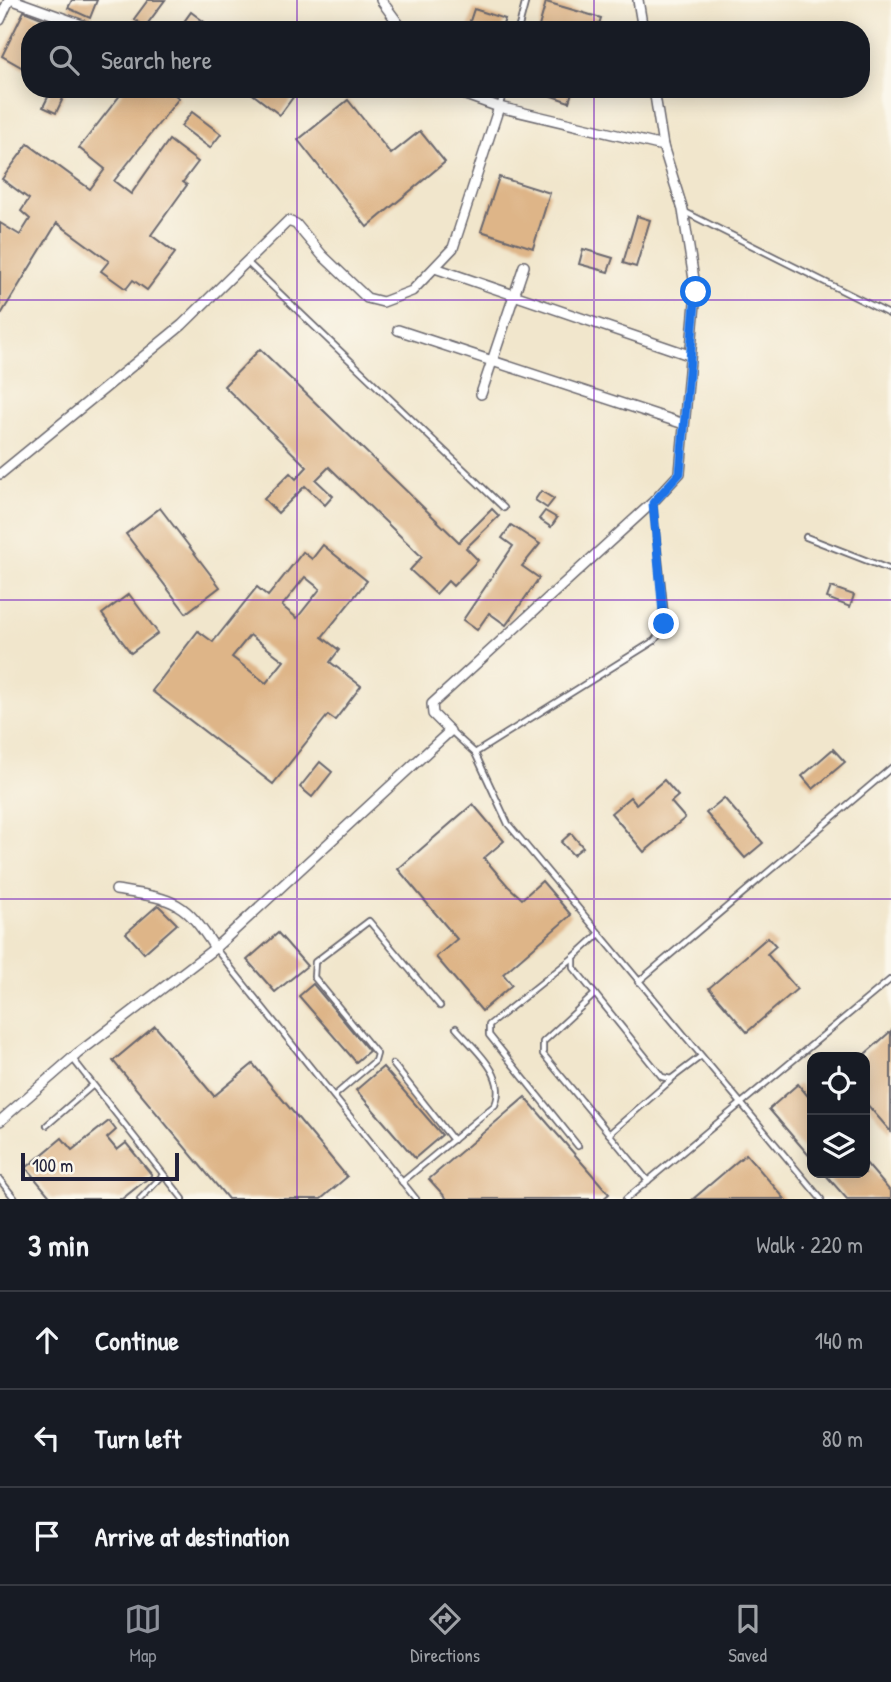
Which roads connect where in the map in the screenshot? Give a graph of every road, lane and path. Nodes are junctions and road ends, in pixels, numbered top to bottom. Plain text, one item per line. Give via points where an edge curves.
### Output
1 (10, 0) edge
2 (381, 0) edge
3 (526, 0) edge
4 (638, 0) edge
5 (39, 5) edge
6 (0, 20) edge
7 (75, 21) edge
8 (396, 21) edge
9 (520, 21) edge
10 (642, 21) edge
11 (474, 98) edge
12 (502, 98) edge
13 (655, 98) edge
14 (499, 107) junction
15 (663, 146) junction
16 (683, 210) junction
17 (246, 261) junction
18 (524, 266) dead end
19 (435, 268) junction
20 (514, 295) junction
21 (891, 314) edge
22 (398, 330) dead end
23 (689, 355) junction
24 (492, 361) junction
25 (481, 394) dead end
26 (684, 424) junction
27 (0, 474) edge
28 (653, 503) junction
29 (504, 508) dead end
30 (806, 537) dead end
31 (891, 570) edge
32 (450, 731) junction
33 (475, 753) junction
34 (891, 768) edge
35 (116, 890) dead end
36 (598, 934) junction
37 (215, 947) junction
38 (574, 957) junction
39 (891, 979) edge
40 (638, 982) junction
41 (595, 994) junction
42 (440, 1006) dead end
43 (456, 1028) dead end
44 (700, 1057) junction
45 (72, 1058) junction
46 (393, 1064) dead end
47 (671, 1079) junction
48 (93, 1085) junction
49 (334, 1096) junction
50 (740, 1105) junction
51 (0, 1122) edge
52 (47, 1125) dead end
53 (609, 1134) junction
54 (453, 1140) junction
55 (578, 1146) dead end
56 (163, 1175) junction
57 (0, 1180) edge
58 (648, 1181) junction
59 (402, 1182) junction
60 (15, 1199) edge
61 (140, 1199) edge
62 (183, 1199) edge
63 (416, 1199) edge
64 (626, 1199) edge
65 (821, 1199) edge

1 - 5 street
1 - 6 street
2 - 8 street
3 - 9 lane
4 - 10 street
5 - 7 street
11 - 14 street
12 - 14 lane
13 - 15 street
14 - 15 street
14 - 19 street via 453,248
15 - 16 street
16 - 21 lane
16 - 23 street via 696,292
17 - 19 street via 288,221 367,298 394,300 412,291
17 - 27 street via 182,325
17 - 29 lane
18 - 20 street
19 - 20 street
20 - 23 street
20 - 24 street
22 - 24 street
23 - 26 street
24 - 25 street
24 - 26 street
26 - 28 street via 680,473
28 - 32 street via 432,704 433,714
28 - 33 lane via 665,615 661,632 654,641
30 - 31 lane
32 - 33 lane
32 - 37 street
33 - 36 lane via 508,824
34 - 40 lane
35 - 37 street via 179,904 195,917
36 - 38 lane
36 - 40 lane
37 - 45 street
37 - 49 lane
38 - 41 lane via 574,968
38 - 55 lane via 489,1025 489,1035
39 - 50 lane
40 - 44 lane
41 - 47 lane via 662,1077
41 - 53 lane via 542,1042 543,1054
42 - 49 lane via 369,922 315,961 314,977 377,1054 376,1061
43 - 54 lane via 496,1076 499,1096 495,1105
44 - 47 lane
44 - 50 lane
45 - 48 lane
45 - 51 street
46 - 54 lane
47 - 53 lane
48 - 52 lane
48 - 56 lane
49 - 59 lane
50 - 58 lane
50 - 65 lane
53 - 58 lane
54 - 59 lane
56 - 61 lane
56 - 62 lane
57 - 60 lane
58 - 64 lane
59 - 63 lane

